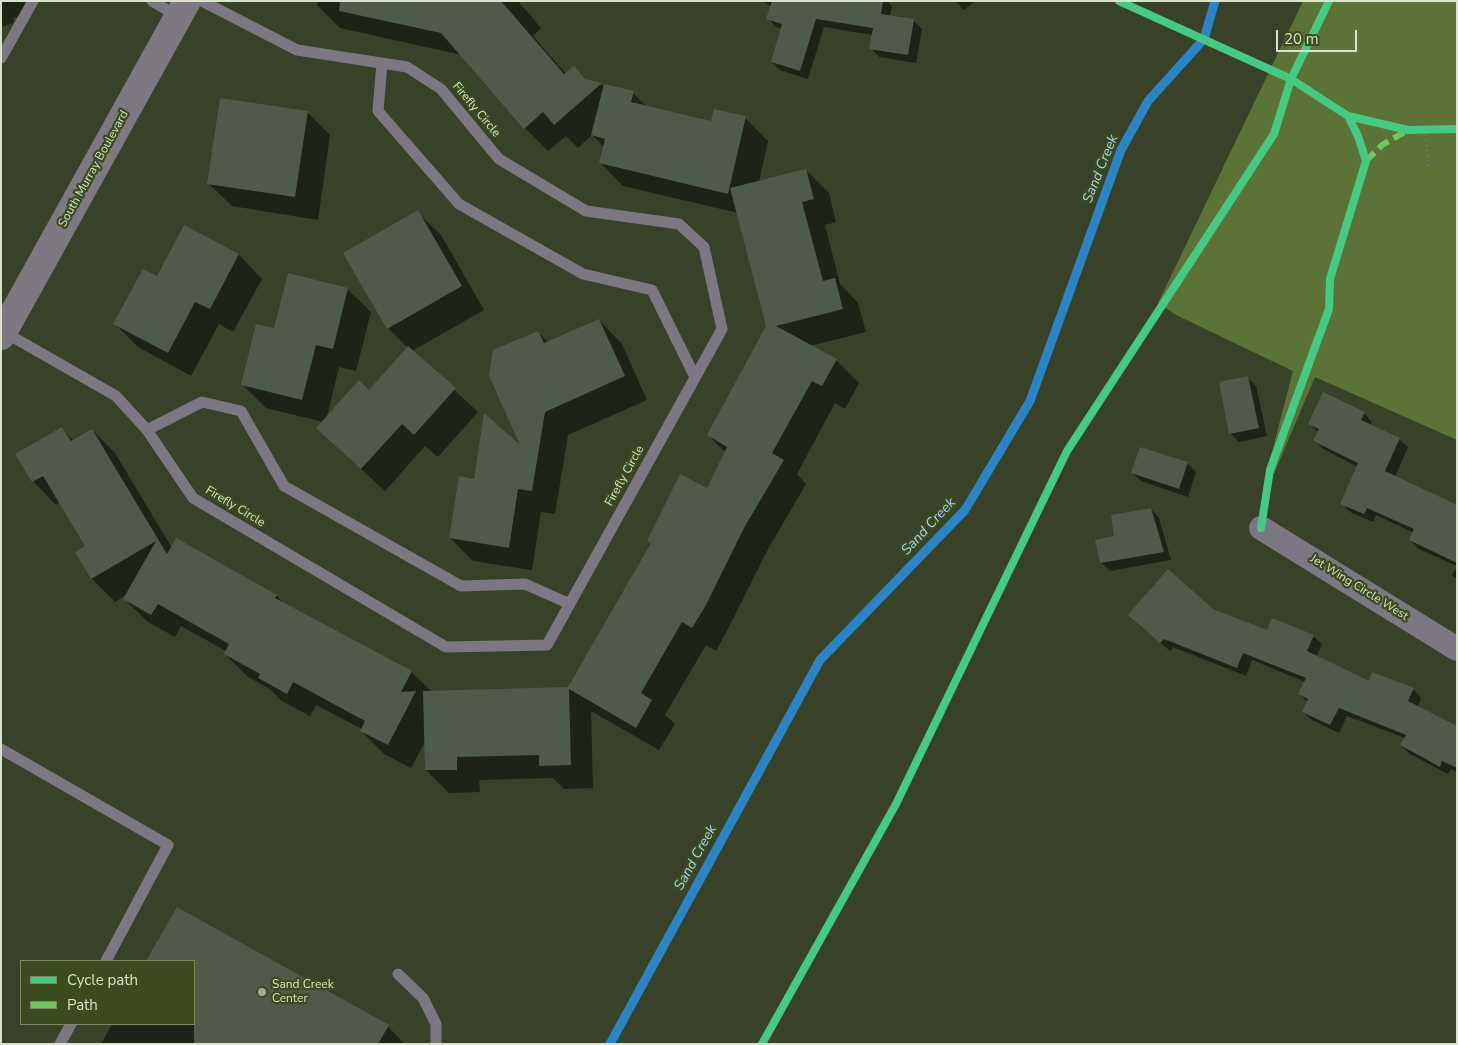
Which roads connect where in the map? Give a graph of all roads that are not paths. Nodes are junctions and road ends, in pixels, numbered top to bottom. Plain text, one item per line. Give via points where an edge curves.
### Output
1 (33, 1) edge
2 (152, 1) edge
3 (202, 1) edge
4 (183, 9) edge
5 (1, 58) edge
6 (382, 63) junction
7 (2, 334) edge
8 (695, 377) junction
9 (147, 430) junction
10 (1261, 528) dead end
11 (570, 604) junction
12 (1457, 649) edge
13 (1, 749) edge
14 (107, 960) edge
15 (398, 974) dead end
16 (70, 1025) edge
17 (60, 1044) edge
18 (436, 1044) edge

1 - 5 lane
2 - 4 lane
3 - 6 lane, Firefly Circle via 297,50
4 - 7 main road, South Murray Boulevard
6 - 8 lane via 378,111 459,204 583,274 652,290
6 - 8 lane, Firefly Circle via 407,67 441,89 499,159 586,211 679,224 704,247 722,329
7 - 9 lane, Firefly Circle via 116,396
8 - 11 lane, Firefly Circle
9 - 11 lane via 202,402 241,411 284,486 460,586 526,584
9 - 11 lane, Firefly Circle via 193,498 446,647 547,645
10 - 12 street, Jet Wing Circle West
13 - 14 lane via 168,845
15 - 18 lane via 423,998 436,1024
16 - 17 lane

